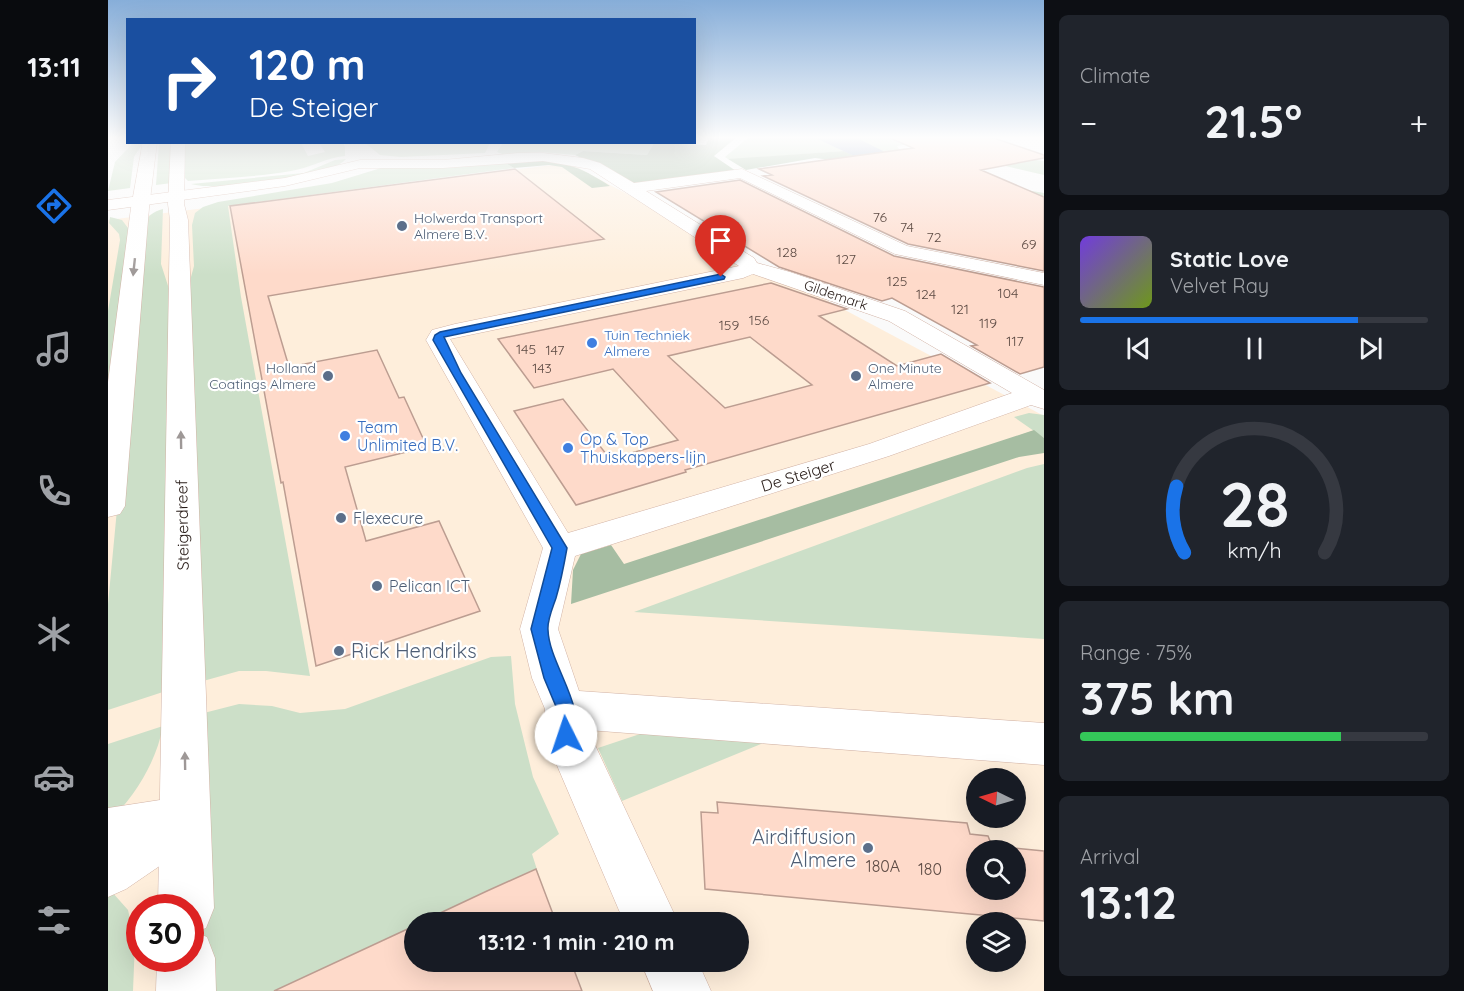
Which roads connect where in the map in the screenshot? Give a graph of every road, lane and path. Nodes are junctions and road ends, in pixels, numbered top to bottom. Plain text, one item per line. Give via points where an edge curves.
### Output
1 (143, 183) edge
2 (177, 183) edge
3 (317, 183) edge
4 (623, 183) edge
5 (666, 183) edge
6 (762, 183) edge
7 (631, 188) junction
8 (177, 200) junction
9 (140, 204) junction
10 (108, 205) edge
11 (108, 212) edge
12 (750, 267) junction
13 (1044, 279) edge
14 (1039, 398) edge
15 (108, 506) edge
16 (560, 548) junction
17 (566, 709) junction
18 (1044, 744) edge
19 (186, 820) junction
20 (108, 833) edge
21 (108, 871) edge
22 (186, 894) edge
23 (646, 912) edge
24 (186, 972) edge
25 (673, 972) edge
26 (186, 991) edge
27 (682, 991) edge

1 - 9 main road
2 - 8 main road, Steigerdreef
3 - 8 street, Gildemark
4 - 7 street, Gildemark
5 - 7 street
6 - 13 street via 902,250
7 - 12 street, Gildemark
8 - 9 street, Gildemark
19 -> 8 main road, Steigerdreef
9 - 10 street
9 - 11 street
9 -> 15 main road
12 - 14 street, Gildemark via 897,316
12 - 16 street via 743,272 440,335 438,340 456,373
14 - 16 street, De Steiger
16 - 17 street via 539,629
17 - 18 street
17 - 23 street via 566,735
19 - 20 street
19 - 21 street
19 - 22 main road, Steigerdreef
24 - 26 main road
25 - 27 street

